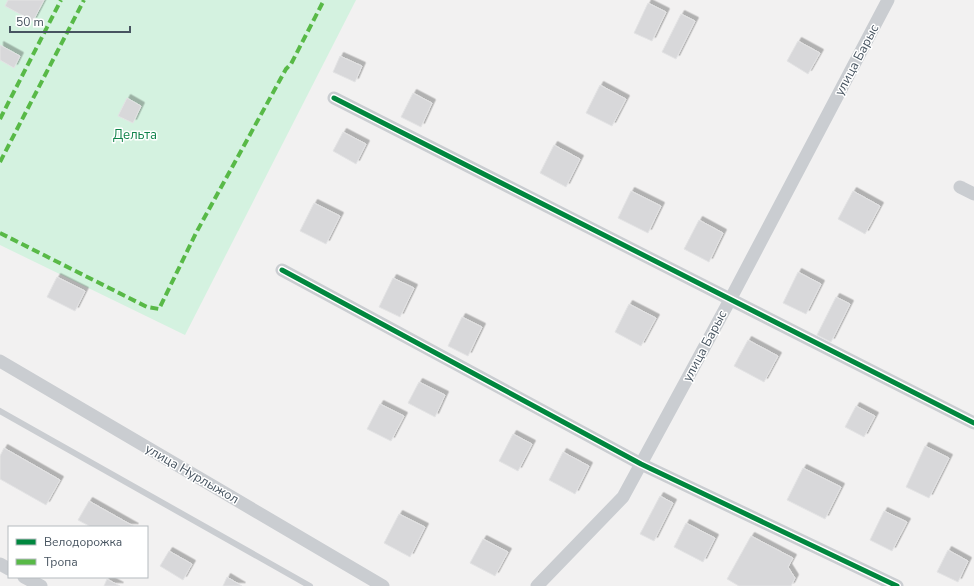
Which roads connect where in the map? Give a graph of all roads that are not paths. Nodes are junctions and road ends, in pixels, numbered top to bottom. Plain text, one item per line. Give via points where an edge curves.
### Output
1 (888, 0) edge
2 (334, 98) dead end
3 (960, 187) dead end
4 (974, 194) edge
5 (282, 270) dead end
6 (731, 298) junction
7 (0, 361) edge
8 (0, 411) edge
9 (974, 422) edge
10 (641, 464) junction
11 (26, 578) edge
12 (41, 586) edge
13 (310, 586) edge
14 (383, 586) edge
15 (537, 586) edge
16 (897, 586) edge

1 - 6 street, улица Барыс
2 - 6 street
3 - 4 street
5 - 10 street
6 - 9 street
6 - 10 street, улица Барыс
7 - 14 street, улица Нурлыжол
8 - 13 lane
10 - 15 street, улица Барыс via 623,497
10 - 16 street
11 - 12 street

